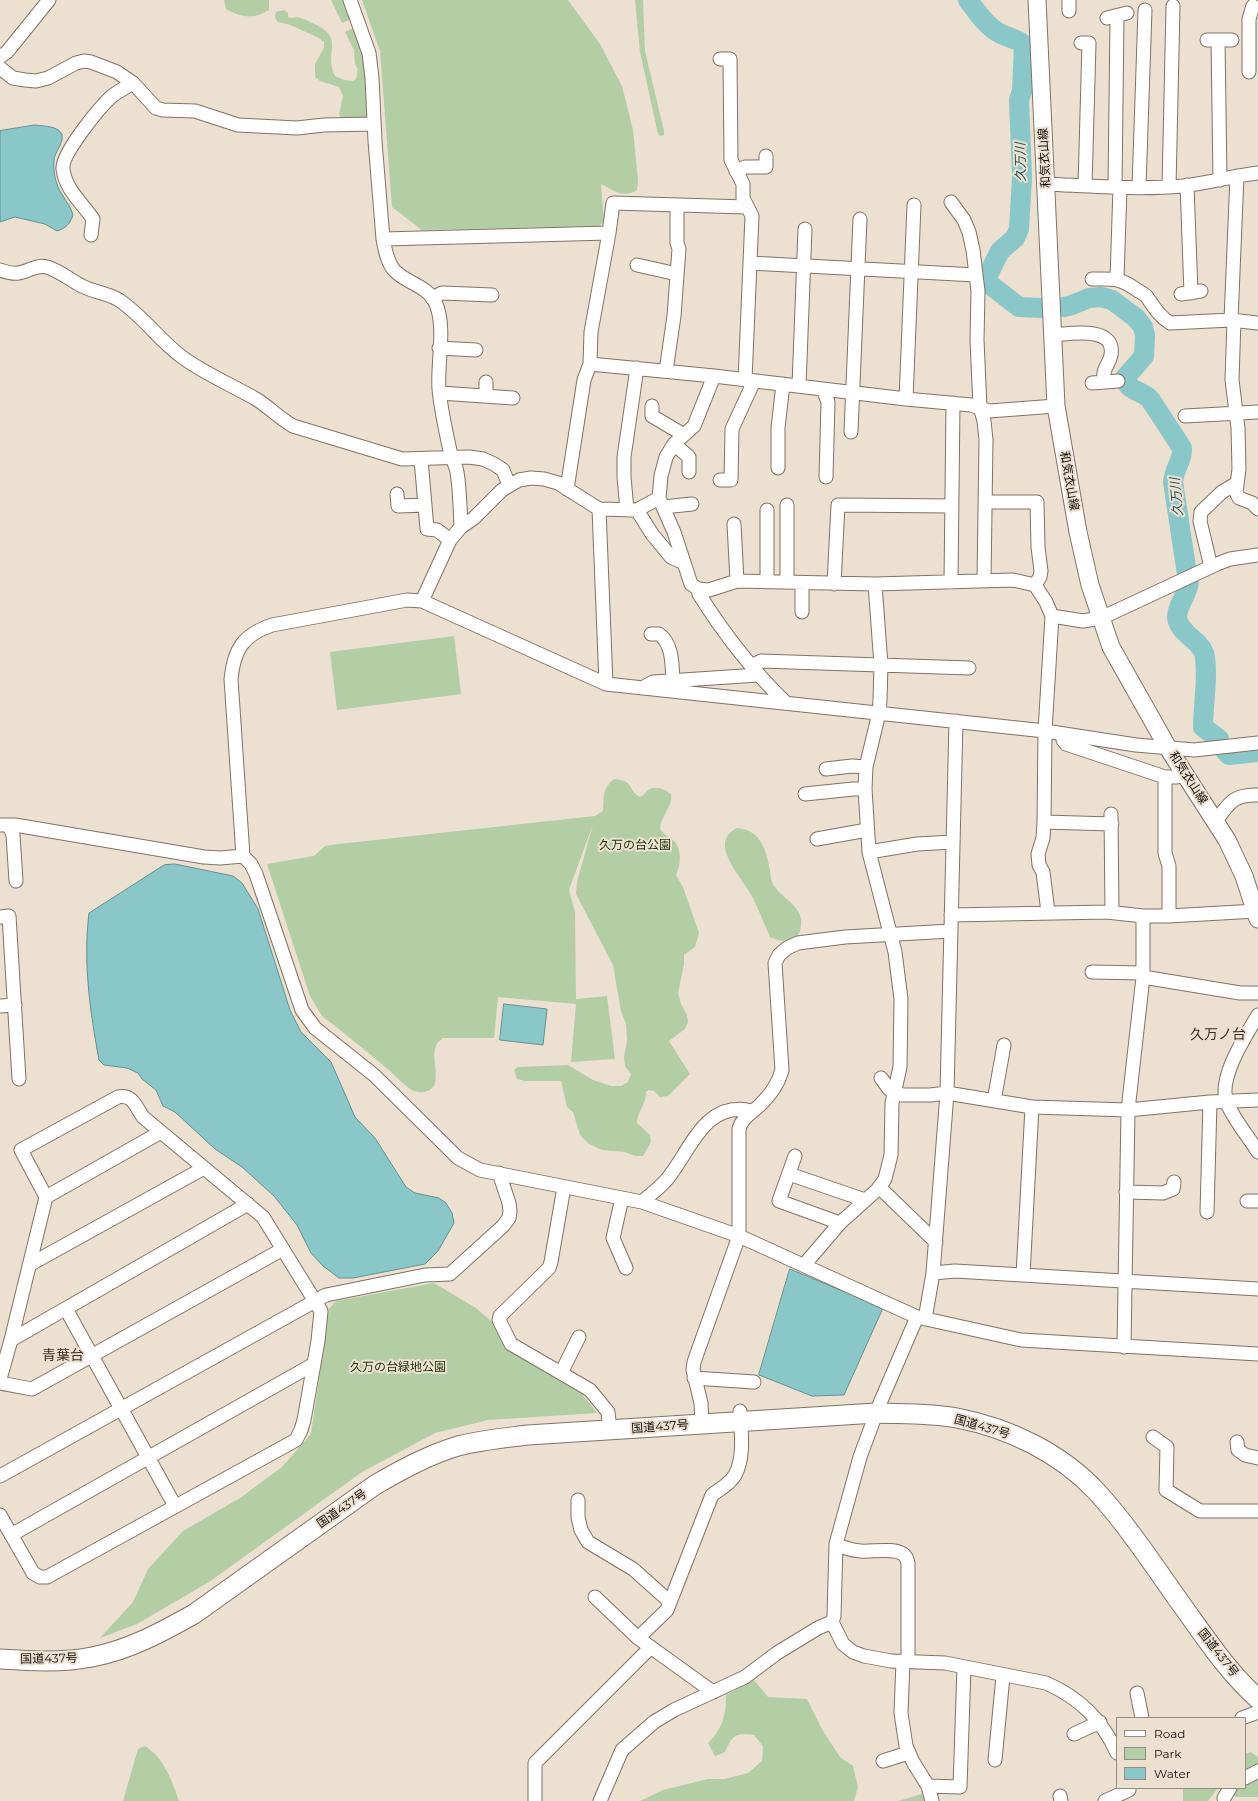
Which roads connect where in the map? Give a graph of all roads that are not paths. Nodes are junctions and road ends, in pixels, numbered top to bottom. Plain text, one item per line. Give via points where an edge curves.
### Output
1 (49, 0) edge
2 (350, 0) edge
3 (1037, 0) edge
4 (1253, 4) edge
5 (1173, 6) dead end
6 (1145, 10) dead end
7 (1117, 16) dead end
8 (1232, 40) dead end
9 (1081, 42) dead end
10 (0, 57) edge
11 (720, 59) dead end
12 (1252, 65) edge
13 (0, 68) edge
14 (133, 83) junction
15 (374, 124) junction
16 (766, 156) dead end
17 (736, 171) junction
18 (1258, 173) edge
19 (1237, 176) junction
20 (1220, 180) junction
21 (1046, 184) junction
22 (1187, 185) junction
23 (1085, 186) junction
24 (1118, 187) junction
25 (1139, 187) junction
26 (1169, 187) junction
27 (951, 202) dead end
28 (677, 205) junction
29 (914, 205) dead end
30 (746, 207) junction
31 (860, 219) dead end
32 (805, 229) dead end
33 (609, 233) junction
34 (92, 234) dead end
35 (383, 239) junction
36 (750, 263) junction
37 (637, 265) dead end
38 (804, 266) junction
39 (857, 269) junction
40 (0, 270) edge
41 (912, 272) junction
42 (677, 274) junction
43 (976, 275) junction
44 (1092, 279) dead end
45 (1117, 279) junction
46 (1191, 293) dead end
47 (432, 298) junction
48 (485, 299) dead end
49 (1233, 320) junction
50 (1258, 323) edge
51 (1053, 336) junction
52 (440, 348) junction
53 (476, 350) dead end
54 (590, 364) junction
55 (637, 368) junction
56 (666, 371) junction
57 (714, 376) junction
58 (749, 380) junction
59 (1118, 381) dead end
60 (486, 382) dead end
61 (783, 384) junction
62 (799, 386) junction
63 (823, 389) junction
64 (440, 393) junction
65 (852, 393) junction
66 (486, 396) junction
67 (513, 398) dead end
68 (906, 399) junction
69 (953, 403) junction
70 (652, 406) dead end
71 (1056, 406) junction
72 (980, 407) junction
73 (1258, 412) edge
74 (1236, 413) junction
75 (1185, 416) dead end
76 (851, 432) dead end
77 (679, 439) junction
78 (452, 457) junction
79 (421, 459) junction
80 (778, 468) dead end
81 (822, 470) dead end
82 (690, 472) dead end
83 (720, 480) dead end
84 (1237, 483) junction
85 (509, 485) junction
86 (567, 489) junction
87 (397, 494) dead end
88 (661, 502) junction
89 (985, 502) junction
90 (692, 504) dead end
91 (787, 504) dead end
92 (425, 505) junction
93 (952, 506) junction
94 (599, 509) junction
95 (1258, 509) edge
96 (632, 510) junction
97 (767, 510) dead end
98 (734, 524) dead end
99 (461, 527) junction
100 (450, 540) junction
101 (1258, 555) edge
102 (684, 563) junction
103 (1211, 567) junction
104 (737, 581) junction
105 (984, 581) junction
106 (768, 582) junction
107 (787, 582) junction
108 (951, 582) junction
109 (802, 583) junction
110 (834, 584) junction
111 (875, 584) junction
112 (1035, 585) junction
113 (698, 589) junction
114 (422, 601) junction
115 (802, 612) dead end
116 (1052, 616) junction
117 (1101, 618) junction
118 (651, 634) dead end
119 (881, 665) junction
120 (969, 668) dead end
121 (754, 670) junction
122 (673, 681) junction
123 (606, 684) junction
124 (641, 689) junction
125 (786, 703) junction
126 (879, 713) junction
127 (956, 721) junction
128 (1045, 731) junction
129 (1063, 734) junction
130 (1258, 742) edge
131 (1168, 748) junction
132 (866, 767) junction
133 (826, 769) dead end
134 (1185, 774) junction
135 (1165, 777) junction
136 (865, 789) junction
137 (805, 794) dead end
138 (1258, 795) edge
139 (1216, 820) junction
140 (1044, 822) junction
141 (5, 825) edge
142 (867, 830) junction
143 (817, 839) dead end
144 (953, 842) junction
145 (869, 852) junction
146 (243, 856) junction
147 (16, 881) dead end
148 (1048, 912) junction
149 (1112, 912) junction
150 (951, 915) junction
151 (1257, 915) edge
152 (0, 916) edge
153 (1144, 916) junction
154 (1168, 916) junction
155 (951, 930) junction
156 (890, 934) junction
157 (6, 962) edge
158 (1092, 972) dead end
159 (1143, 975) junction
160 (1258, 993) edge
161 (15, 1005) junction
162 (0, 1006) edge
163 (1258, 1015) edge
164 (1004, 1045) dead end
165 (881, 1078) dead end
166 (19, 1079) dead end
167 (894, 1092) junction
168 (947, 1093) junction
169 (1258, 1100) edge
170 (994, 1101) junction
171 (1210, 1102) junction
172 (1226, 1102) junction
173 (1032, 1107) junction
174 (1128, 1110) junction
175 (752, 1111) junction
176 (161, 1132) junction
177 (1258, 1152) edge
178 (795, 1156) dead end
179 (204, 1168) junction
180 (499, 1173) junction
181 (789, 1174) junction
182 (1174, 1182) dead end
183 (564, 1187) junction
184 (879, 1187) junction
185 (1126, 1192) junction
186 (46, 1197) junction
187 (622, 1198) junction
188 (865, 1200) junction
189 (642, 1202) junction
190 (248, 1204) junction
191 (1207, 1212) dead end
192 (840, 1223) junction
193 (739, 1236) junction
194 (936, 1242) junction
195 (283, 1249) junction
196 (30, 1266) junction
197 (804, 1266) junction
198 (626, 1268) dead end
199 (933, 1273) junction
200 (1023, 1275) junction
201 (1125, 1281) junction
202 (1258, 1289) edge
203 (315, 1301) junction
204 (66, 1309) junction
205 (921, 1318) junction
206 (579, 1337) dead end
207 (11, 1340) junction
208 (1124, 1346) junction
209 (1258, 1354) edge
210 (92, 1356) junction
211 (314, 1364) junction
212 (561, 1373) junction
213 (694, 1378) junction
214 (0, 1379) edge
215 (754, 1382) dead end
216 (0, 1383) edge
217 (878, 1408) junction
218 (120, 1409) junction
219 (740, 1416) junction
220 (702, 1419) junction
221 (610, 1425) junction
222 (1153, 1437) dead end
223 (1237, 1442) dead end
224 (148, 1458) junction
225 (1258, 1458) edge
226 (0, 1476) edge
227 (578, 1500) dead end
228 (175, 1506) junction
229 (1258, 1511) edge
230 (0, 1515) edge
231 (11, 1535) junction
232 (836, 1544) junction
233 (595, 1597) dead end
234 (670, 1602) junction
235 (832, 1622) junction
236 (638, 1638) junction
237 (651, 1647) junction
238 (0, 1648) edge
239 (0, 1659) edge
240 (905, 1662) junction
241 (964, 1667) junction
242 (1003, 1676) junction
243 (1258, 1684) edge
244 (713, 1692) junction
245 (1137, 1693) dead end
246 (1258, 1698) edge
247 (1258, 1712) edge
248 (1142, 1717) edge
249 (1245, 1717) edge
250 (1100, 1722) junction
251 (1074, 1734) dead end
252 (1116, 1752) edge
253 (908, 1753) junction
254 (995, 1760) dead end
255 (883, 1761) dead end
256 (1258, 1771) edge
257 (1246, 1777) edge
258 (928, 1786) junction
259 (1130, 1793) edge
260 (535, 1801) edge
261 (600, 1801) edge
262 (932, 1801) edge
263 (1104, 1801) edge

1 - 10 street via 7,52
2 - 15 street via 369,53
3 - 21 main road, 和気衣山線
4 - 12 street via 1249,20
5 - 26 street
6 - 25 street
7 - 24 street
8 - 20 street via 1212,40
9 - 23 street via 1090,42
11 - 17 street via 730,59 731,160
13 - 14 street via 13,78 36,81 84,61 117,72
14 - 15 street via 156,108 195,111 238,125 297,128
14 - 34 street via 109,100 71,147 63,163 66,180 93,219
15 - 35 street
16 - 17 street via 766,167 745,167
17 - 30 street via 743,184
18 - 19 street
19 - 20 street
19 - 49 street
20 - 22 street
21 - 23 street
21 - 51 main road, 和気衣山線
22 - 26 street
22 - 46 street
23 - 24 street
24 - 25 street
24 - 45 street
25 - 26 street
27 - 43 street via 969,232
28 - 30 street
28 - 33 street via 613,203
28 - 42 street
29 - 41 street
30 - 36 street via 752,216
31 - 39 street
32 - 38 street
33 - 35 street
33 - 54 street via 591,332
35 - 47 street via 393,270 415,283
36 - 38 street
36 - 58 street
37 - 42 street
38 - 39 street
38 - 62 street
39 - 41 street
39 - 65 street
40 - 79 street via 16,274 34,267 45,267 82,286 117,299 134,311 181,357 264,403 280,419 293,426 402,459
41 - 43 street
41 - 68 street
42 - 56 street
43 - 72 street
44 - 45 street
45 - 49 street via 1123,280 1147,296 1162,318 1170,323
47 - 48 street via 442,293
47 - 52 street via 436,303 439,319
49 - 50 street
49 - 74 street via 1232,380
51 - 59 street via 1099,334 1107,340 1112,349 1111,357 1098,382
51 - 71 main road, 和気衣山線
52 - 53 street
52 - 64 street
54 - 55 street
54 - 86 street via 584,380
55 - 56 street
55 - 96 street via 624,457 624,477
56 - 57 street
57 - 58 street
57 - 77 street via 694,426
58 - 61 street
58 - 83 street via 732,429 731,480
60 - 66 street
61 - 62 street
61 - 80 street via 778,428
62 - 63 street
63 - 65 street
63 - 81 street via 828,402
64 - 66 street
64 - 78 street
65 - 68 street
65 - 76 street
66 - 67 street
68 - 69 street
69 - 72 street
69 - 93 street
70 - 77 street via 652,416
71 - 72 street via 1000,411 989,411
71 - 117 main road, 和気衣山線 via 1078,532 1090,585
72 - 89 street via 986,440
73 - 74 street
74 - 75 street
74 - 84 street via 1239,457
77 - 82 street via 689,457
77 - 88 street via 666,457
78 - 79 street
78 - 85 street via 483,459 494,464 503,470
78 - 99 street via 457,471
79 - 92 street
84 - 95 street via 1236,492 1239,498 1252,503
84 - 103 street via 1222,492 1201,512 1200,521
85 - 86 street via 531,478 558,483
85 - 99 street
86 - 94 street
87 - 92 street via 398,506
88 - 90 street
88 - 96 street
88 - 102 street
89 - 105 street
89 - 112 street via 1037,502 1041,571
91 - 107 street
92 - 100 street via 427,530 437,530
93 - 108 street
93 - 110 street via 861,499 838,504
94 - 96 street
94 - 123 street
96 - 102 street via 670,556
97 - 106 street
98 - 104 street
99 - 100 street
100 - 114 street
101 - 103 street via 1230,559
102 - 113 street via 691,584
103 - 117 street
104 - 106 street
104 - 113 street via 709,590
105 - 108 street
105 - 112 street via 1013,580
106 - 107 street
107 - 109 street
108 - 111 street
109 - 110 street
109 - 115 street
110 - 111 street
111 - 119 street
112 - 116 street
113 - 121 street via 721,629
114 - 123 street
114 - 146 street via 389,602 272,625 257,630 238,649 231,679
116 - 117 street via 1083,620
116 - 128 street
117 - 131 main road, 和気衣山線 via 1111,647
118 - 122 street via 659,634 668,643
119 - 120 street
119 - 121 street via 761,661
119 - 126 street
121 - 122 street
121 - 125 street
122 - 124 street via 654,682
123 - 124 street
124 - 125 street
125 - 126 street
126 - 127 street
126 - 132 street
127 - 128 street
127 - 144 street
128 - 129 street
128 - 140 street
129 - 131 street via 1136,746
129 - 135 street via 1066,744
130 - 131 street via 1194,750
131 - 134 main road, 和気衣山線
132 - 133 street
132 - 136 street
134 - 135 street
134 - 139 main road, 和気衣山線
135 - 154 street via 1165,853 1169,866
136 - 137 street
136 - 142 street
138 - 139 street via 1239,796 1229,802
139 - 151 main road, 和気衣山線 via 1244,876
140 - 148 street via 1038,854
140 - 149 street via 1112,819
141 - 146 street via 204,857
141 - 147 street via 13,835
142 - 143 street
142 - 145 street
144 - 145 street via 917,844
144 - 150 street
145 - 156 street
146 - 180 street via 256,874 302,1010 308,1020 326,1038 389,1089 458,1158 480,1170
148 - 149 street
148 - 150 street
149 - 153 street
150 - 155 street
151 - 154 street
152 - 157 street via 9,916
153 - 154 street
153 - 159 street
155 - 156 street
155 - 168 street
156 - 167 street via 895,952 900,999 900,1067
156 - 175 street via 845,936 798,943 779,955 775,963 782,1070 779,1081 771,1093
157 - 161 street
158 - 159 street
159 - 160 street via 1240,993
159 - 174 street
161 - 162 street
161 - 166 street
163 - 172 street via 1233,1059 1225,1090
164 - 170 street
165 - 167 street
167 - 168 street via 911,1096
167 - 184 street via 890,1161 885,1179
168 - 170 street
168 - 194 street
169 - 172 street
170 - 173 street
171 - 172 street
171 - 174 street
171 - 191 street
172 - 177 street
173 - 174 street
173 - 200 street
174 - 185 street
175 - 189 street via 744,1109 726,1112 700,1129 670,1176
175 - 193 street via 740,1123 739,1129
176 - 179 street
176 - 186 street
176 - 186 street via 143,1117 132,1099 124,1096 21,1150
178 - 181 street
179 - 190 street
179 - 196 street
180 - 183 street
180 - 203 street via 509,1203 510,1218 450,1274 425,1275 336,1292
181 - 188 street
181 - 192 street via 779,1200
182 - 185 street via 1173,1189 1163,1193
183 - 187 street
183 - 212 street via 549,1268 500,1316 499,1320 512,1344
184 - 188 street
184 - 194 street
185 - 201 street
186 - 196 street
187 - 189 street
187 - 198 street via 613,1238
188 - 192 street
189 - 193 street
190 - 195 street via 263,1217
190 - 204 street
192 - 197 street
193 - 197 street
193 - 213 street via 694,1362
194 - 199 street
195 - 203 street
195 - 210 street
196 - 207 street
197 - 205 street
199 - 200 street via 955,1271
199 - 205 street
200 - 201 street
201 - 202 street
201 - 208 street
203 - 211 street via 321,1310 321,1321
203 - 218 street
204 - 207 street
204 - 210 street
205 - 208 street via 1021,1340
205 - 217 street
206 - 212 street
207 - 214 street
208 - 209 street
210 - 216 street via 32,1389
210 - 218 street
211 - 224 street
211 - 228 street via 304,1420 296,1440
212 - 221 street via 590,1390 605,1407
213 - 215 street
213 - 220 street via 701,1403
217 - 219 highway, 国道437号
217 - 232 street via 860,1457
217 - 243 highway, 国道437号 via 931,1403 977,1410 1021,1426 1053,1442 1104,1483 1227,1650
217 - 246 highway, 国道437号 via 958,1418 987,1426 1017,1436 1048,1452 1070,1468 1096,1491 1122,1522 1219,1656 1241,1684
218 - 224 street
218 - 226 street
219 - 220 highway, 国道437号
219 - 234 street via 740,1452 735,1474 712,1495
220 - 221 highway, 国道437号
221 - 238 highway, 国道437号 via 527,1424 461,1434 431,1444 399,1458 369,1476 188,1605 162,1620 90,1646 45,1650
221 - 239 highway, 国道437号 via 501,1438 435,1454 375,1485 194,1614 167,1630 93,1657 69,1660
222 - 229 street via 1167,1447 1166,1490 1200,1511
223 - 225 street via 1238,1450 1245,1455
224 - 228 street
224 - 231 street
227 - 234 street via 578,1518 588,1542 633,1569
228 - 231 street via 47,1577 33,1573
230 - 231 street
232 - 235 street
232 - 240 street via 849,1550 896,1551 906,1557 908,1563
233 - 236 street
234 - 236 street via 667,1610
235 - 240 street via 843,1644 853,1652
235 - 244 street via 818,1628 745,1677
236 - 237 street
237 - 244 street
237 - 260 street via 535,1763
240 - 241 street via 944,1663
240 - 253 street via 901,1713
241 - 242 street
241 - 258 street via 960,1787
242 - 250 street via 1046,1683 1058,1688
242 - 254 street
244 - 261 street via 674,1710 632,1740 622,1750
245 - 248 street
247 - 249 street
250 - 251 street
250 - 252 street
253 - 255 street
253 - 258 street
256 - 257 street
258 - 262 street
259 - 263 street

